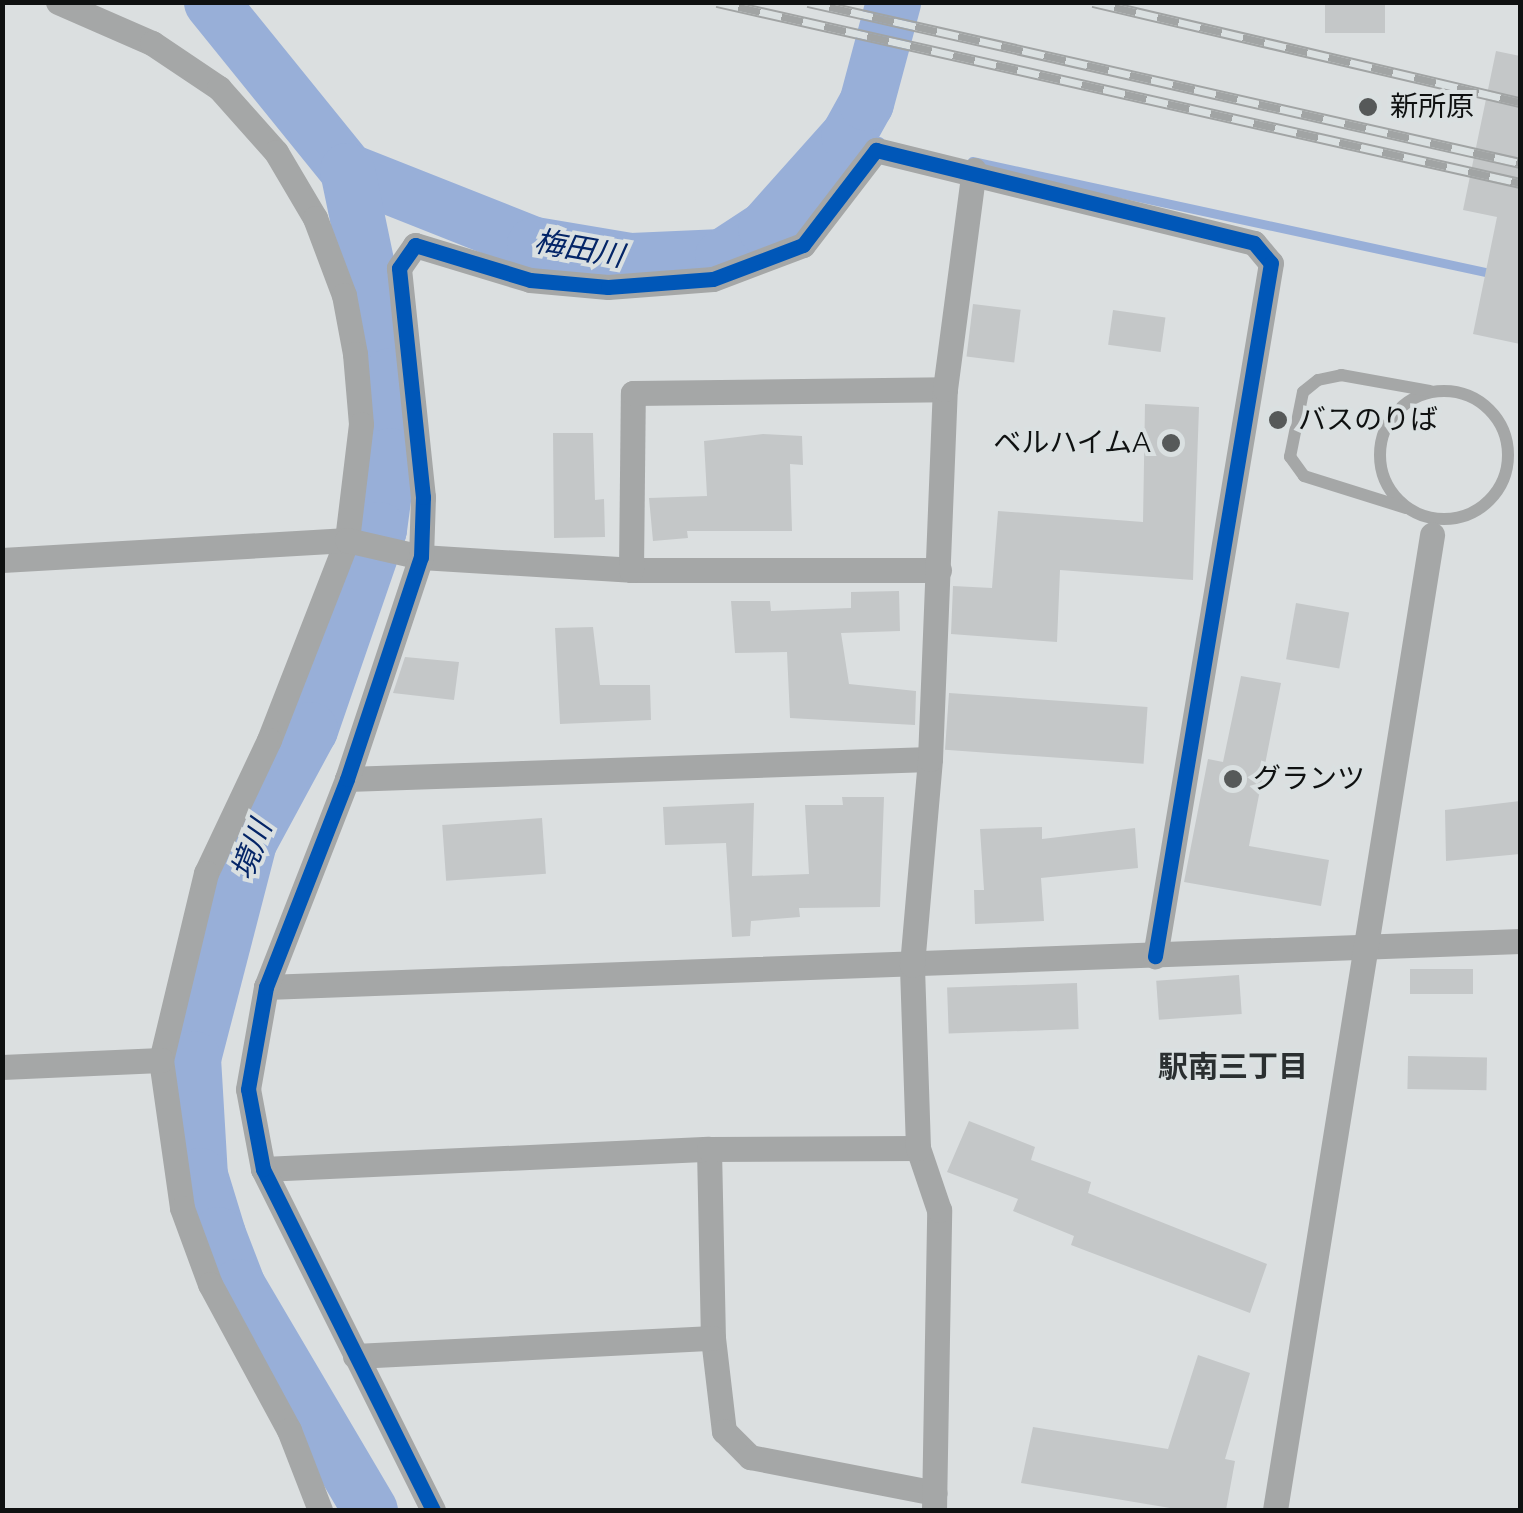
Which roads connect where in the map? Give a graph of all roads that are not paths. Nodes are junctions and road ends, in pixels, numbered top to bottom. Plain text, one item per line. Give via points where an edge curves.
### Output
1 (58, 2) edge
2 (974, 170) junction
3 (945, 389) junction
4 (1434, 392) junction
5 (1411, 510) junction
6 (1440, 527) junction
7 (347, 540) junction
8 (422, 557) junction
9 (2, 560) edge
10 (631, 570) junction
11 (938, 570) junction
12 (930, 759) junction
13 (347, 779) junction
14 (1520, 941) edge
15 (1370, 946) junction
16 (1155, 956) junction
17 (912, 965) junction
18 (266, 987) junction
19 (161, 1060) junction
20 (2, 1067) edge
21 (918, 1148) junction
22 (710, 1149) junction
23 (263, 1169) junction
24 (713, 1338) junction
25 (356, 1356) junction
26 (934, 1502) edge
27 (320, 1510) edge
28 (433, 1510) edge
29 (1275, 1510) edge

1 - 7 street via 152,43 218,88 276,152 316,218 344,295 355,354 360,424
2 - 3 street
2 - 8 street via 876,150 803,245 713,279 608,286 530,280 415,245 399,268 423,497
2 - 16 street via 1254,243 1271,263
3 - 10 street via 633,393
3 - 11 street
4 - 5 lane via 1396,412 1380,452 1388,484
4 - 5 lane via 1342,376 1318,380 1303,392 1290,457 1304,476
4 - 6 lane via 1456,392 1484,406 1503,429 1508,449 1508,470 1493,496
5 - 6 lane
5 - 6 lane
6 - 15 street
7 - 8 street
7 - 9 street
7 - 19 street via 269,740 206,873
8 - 10 street
8 - 13 street
10 - 11 street
11 - 12 street
12 - 13 street
12 - 17 street
13 - 18 street
14 - 15 street
15 - 16 street
15 - 29 street
16 - 17 street
17 - 18 street
17 - 21 street
18 - 23 street via 248,1090
19 - 20 street
19 - 27 street via 182,1208 210,1284 289,1430
21 - 22 street
21 - 26 street via 938,1210
22 - 23 street
22 - 24 street
23 - 25 street
24 - 25 street
24 - 26 street via 724,1432 750,1458
25 - 28 street

